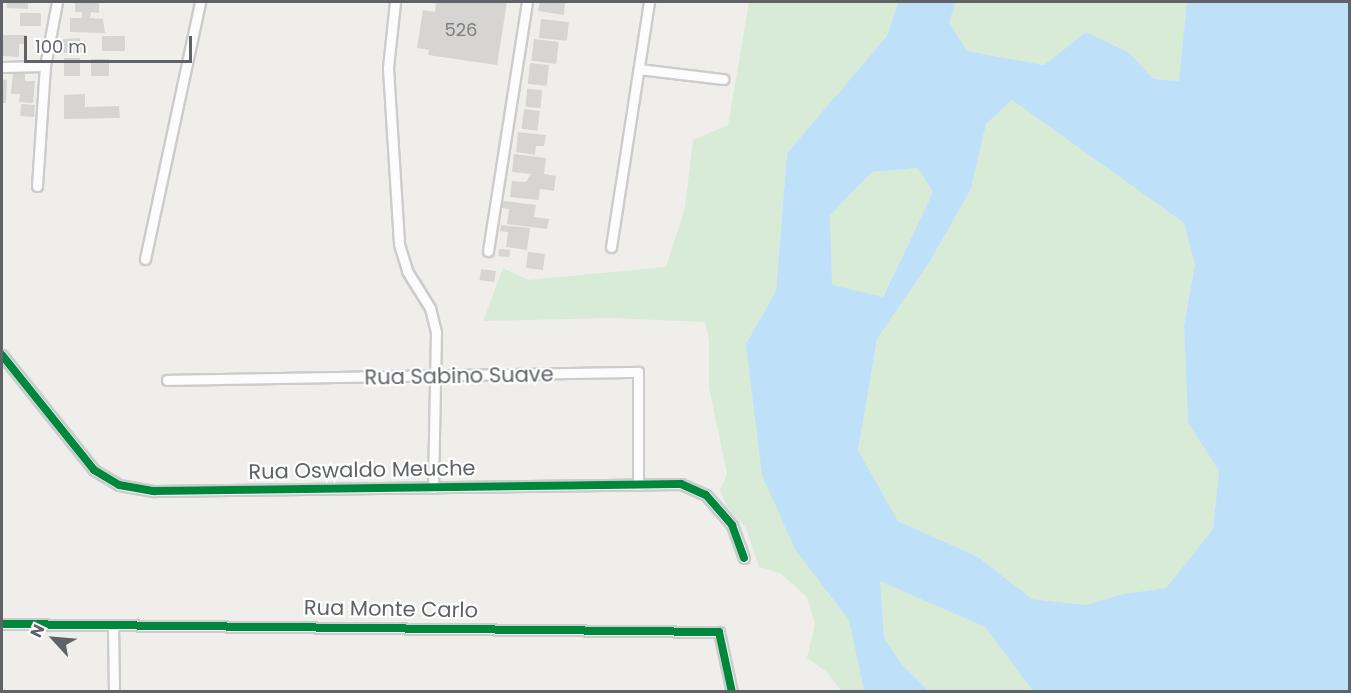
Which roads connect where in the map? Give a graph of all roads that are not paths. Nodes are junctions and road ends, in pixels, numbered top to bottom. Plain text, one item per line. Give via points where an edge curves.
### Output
1 (57, 2) edge
2 (200, 2) edge
3 (395, 2) edge
4 (527, 2) edge
5 (649, 2) edge
6 (45, 66) junction
7 (2, 67) edge
8 (639, 69) junction
9 (723, 79) dead end
10 (37, 186) dead end
11 (611, 247) dead end
12 (488, 251) dead end
13 (145, 259) dead end
14 (2, 355) edge
15 (435, 377) junction
16 (167, 380) dead end
17 (638, 485) junction
18 (434, 488) junction
19 (744, 558) dead end
20 (2, 624) edge
21 (113, 627) junction
22 (114, 692) edge
23 (732, 692) edge

1 - 6 street
2 - 13 street
3 - 15 street via 388,68 399,244 407,271 430,308 436,333
4 - 12 street
5 - 8 street
6 - 7 street
6 - 10 street
8 - 9 street
8 - 11 street
14 - 18 street, Rua Oswaldo Meuche via 94,470 119,485 154,491
15 - 16 street, Rua Sabino Suave
15 - 17 street, Rua Sabino Suave via 639,372
15 - 18 street
17 - 18 street, Rua Oswaldo Meuche
17 - 19 street, Rua Oswaldo Meuche via 681,484 706,495 732,525
20 - 21 street, Rua Monte Carlo
21 - 22 street
21 - 23 street, Rua Monte Carlo via 368,626 719,632

